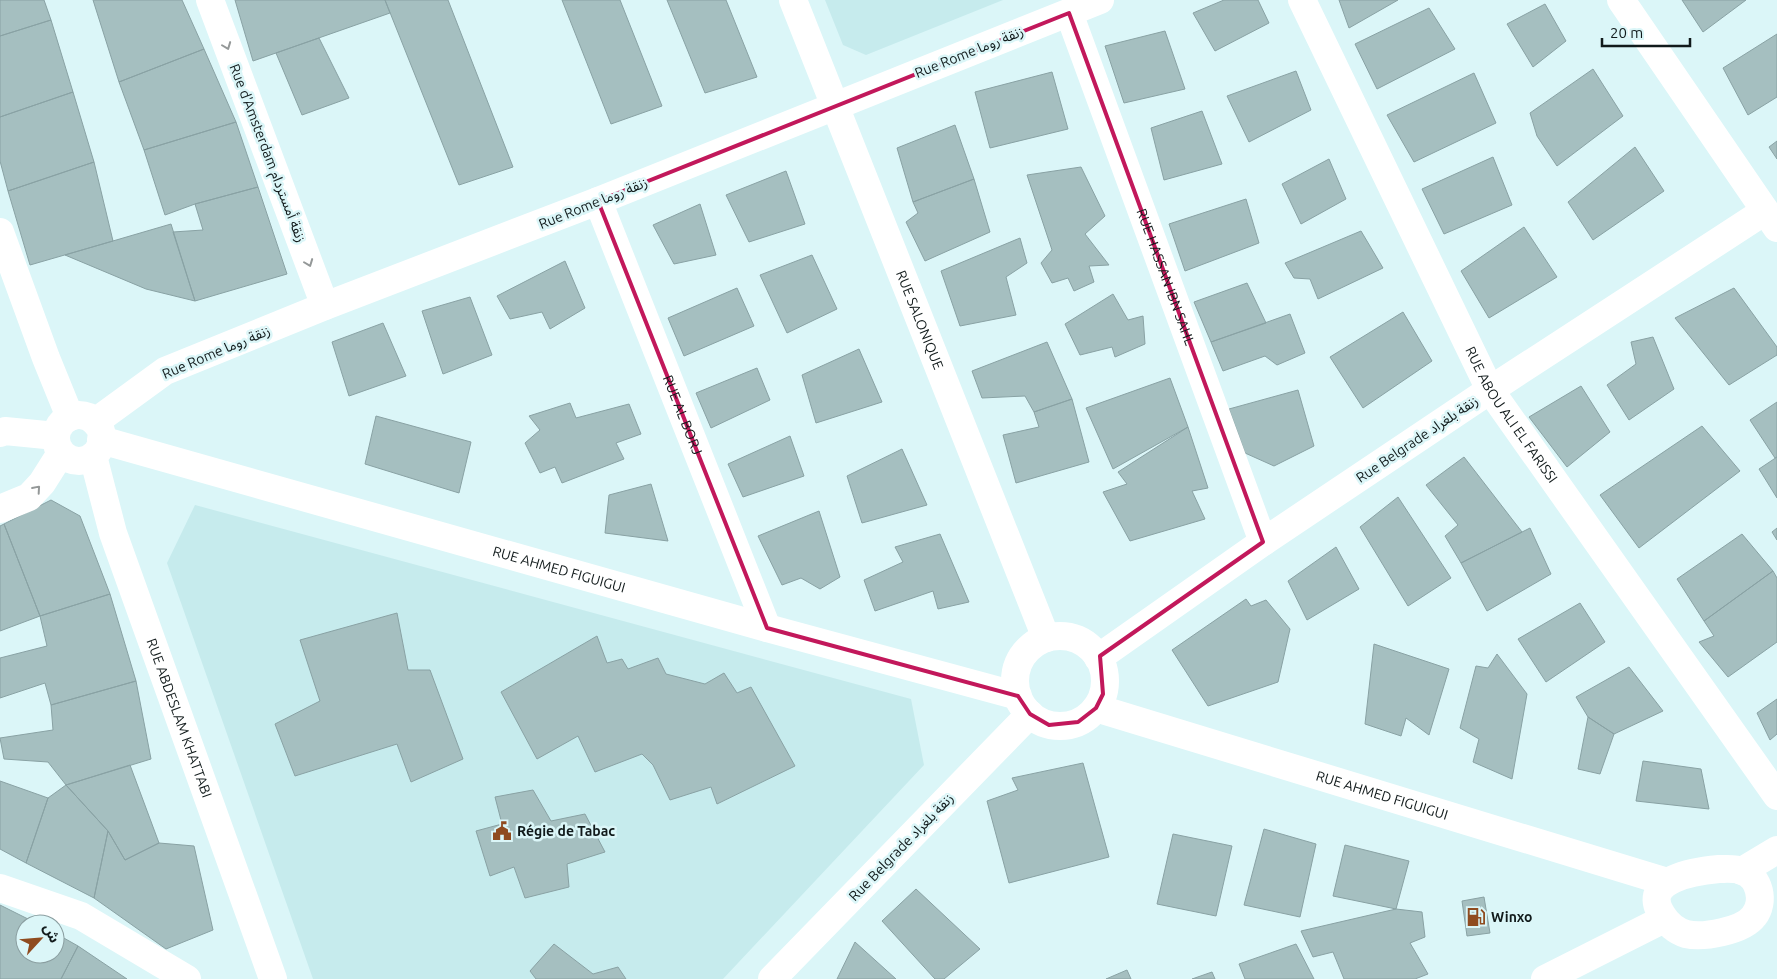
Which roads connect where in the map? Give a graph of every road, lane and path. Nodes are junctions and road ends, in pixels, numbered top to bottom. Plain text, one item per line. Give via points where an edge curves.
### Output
1 (210, 0) edge
2 (792, 0) edge
3 (1100, 0) edge
4 (1302, 0) edge
5 (1621, 0) edge
6 (1069, 12) junction
7 (834, 106) junction
8 (598, 201) junction
9 (1771, 219) edge
10 (0, 232) edge
11 (325, 306) junction
12 (1490, 390) junction
13 (0, 433) edge
14 (79, 437) junction
15 (0, 509) edge
16 (1263, 542) junction
17 (767, 628) junction
18 (1046, 638) junction
19 (1098, 658) junction
20 (1024, 705) junction
21 (1096, 708) junction
22 (1777, 796) edge
23 (1777, 850) edge
24 (1742, 871) junction
25 (1667, 882) junction
26 (0, 888) edge
27 (1768, 906) edge
28 (1664, 919) junction
29 (187, 979) edge
30 (273, 979) edge
31 (772, 979) edge
32 (1545, 979) edge

1 -> 11 street, Rue d'Amsterdam زنقة أمستردام
2 - 7 street, RUE SALONIQUE
3 - 6 street, Rue Rome زنقة روما
4 - 12 street, RUE ABOU ALI EL FARISSI
5 - 9 street
6 - 7 street, Rue Rome زنقة روما
6 - 16 street, RUE HASSAN IBN SAHL
7 - 8 street, Rue Rome زنقة روما
7 - 18 street, RUE SALONIQUE
8 - 11 street, Rue Rome زنقة روما
8 - 17 street, RUE AL BORJ
9 - 12 street, Rue Belgrade زنقة بلغراد
10 - 14 street, RUE ABDESLAM KHATTABI
11 - 14 street, Rue Rome زنقة روما via 165,371
12 - 16 street, Rue Belgrade زنقة بلغراد
12 - 22 street, RUE ABOU ALI EL FARISSI
13 - 14 street
15 -> 14 street, Rue Rome زنقة روما via 29,497
14 - 17 street, RUE AHMED FIGUIGUI
14 - 30 street, RUE ABDESLAM KHATTABI
16 - 19 street, Rue Belgrade زنقة بلغراد
17 - 20 street, RUE AHMED FIGUIGUI
18 - 19 street via 1061,636 1075,639 1088,646
18 - 20 street via 1033,644 1019,661 1015,682
19 - 21 street via 1105,679 1103,694
20 - 21 street via 1042,722 1064,726 1085,719
20 - 31 street, Rue Belgrade زنقة بلغراد
21 - 25 street, RUE AHMED FIGUIGUI
23 - 24 street
24 - 25 street via 1702,870
24 - 27 street via 1749,874
25 - 28 street via 1657,896 1658,908
26 - 29 street via 80,916
27 - 28 street via 1743,924 1707,935 1685,934
28 - 32 street

